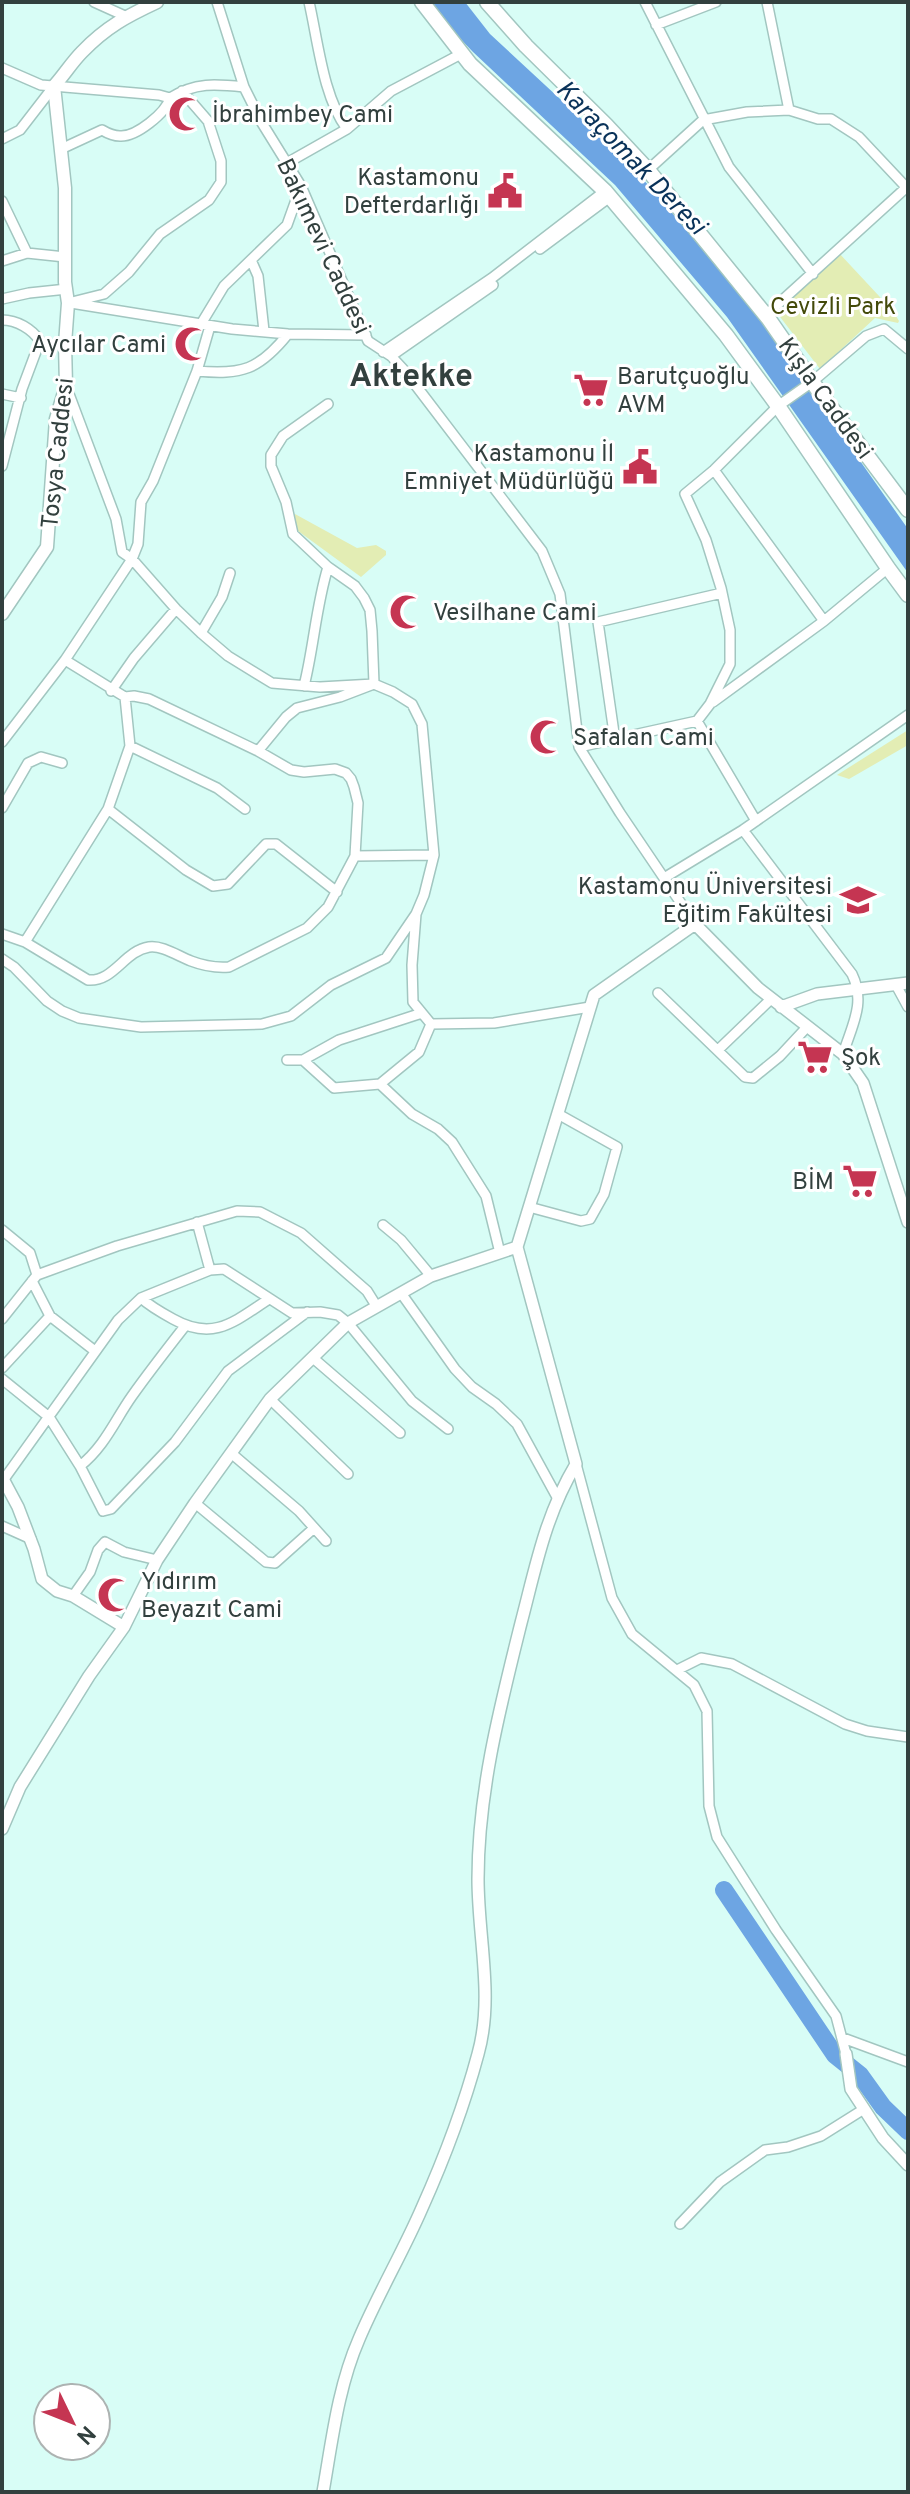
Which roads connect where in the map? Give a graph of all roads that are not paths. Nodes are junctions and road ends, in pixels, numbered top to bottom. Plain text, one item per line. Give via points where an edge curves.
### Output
1 (94, 2) edge
2 (157, 2) edge
3 (217, 2) edge
4 (309, 2) edge
5 (422, 2) edge
6 (487, 2) edge
7 (645, 2) edge
8 (716, 2) edge
9 (767, 2) edge
10 (125, 16) junction
11 (656, 25) junction
12 (461, 54) junction
13 (2, 68) edge
14 (54, 86) junction
15 (244, 87) junction
16 (182, 91) junction
17 (170, 98) junction
18 (789, 110) junction
19 (703, 120) junction
20 (347, 129) junction
21 (2, 139) edge
22 (61, 149) junction
23 (287, 163) junction
24 (648, 170) junction
25 (301, 186) junction
26 (907, 186) edge
27 (608, 194) junction
28 (2, 201) edge
29 (27, 253) junction
30 (65, 257) junction
31 (251, 260) junction
32 (2, 261) edge
33 (813, 274) junction
34 (67, 289) junction
35 (2, 299) edge
36 (68, 303) junction
37 (766, 315) junction
38 (2, 320) edge
39 (205, 325) junction
40 (264, 331) junction
41 (288, 334) junction
42 (366, 335) junction
43 (908, 349) edge
44 (387, 354) junction
45 (197, 371) junction
46 (812, 382) junction
47 (66, 386) junction
48 (2, 394) edge
49 (21, 398) junction
50 (328, 404) dead end
51 (778, 406) junction
52 (5, 447) edge
53 (2, 466) edge
54 (714, 470) junction
55 (908, 510) edge
56 (132, 559) junction
57 (328, 567) junction
58 (888, 568) junction
59 (230, 573) dead end
60 (722, 593) junction
61 (908, 595) edge
62 (176, 609) junction
63 (2, 614) edge
64 (824, 621) junction
65 (201, 633) junction
66 (65, 660) junction
67 (374, 684) junction
68 (304, 686) junction
69 (111, 691) junction
70 (125, 697) junction
71 (710, 704) junction
72 (908, 715) edge
73 (697, 721) junction
74 (615, 740) junction
75 (2, 742) edge
76 (130, 746) junction
77 (579, 747) junction
78 (258, 751) junction
79 (62, 763) dead end
80 (2, 808) edge
81 (108, 809) junction
82 (245, 809) dead end
83 (756, 821) junction
84 (743, 830) junction
85 (434, 855) junction
86 (355, 856) junction
87 (664, 878) junction
88 (337, 892) junction
89 (416, 914) junction
90 (695, 924) junction
91 (2, 934) edge
92 (25, 942) junction
93 (2, 959) edge
94 (902, 984) edge
95 (859, 989) junction
96 (658, 993) dead end
97 (771, 999) junction
98 (590, 1007) junction
99 (781, 1007) junction
100 (908, 1007) edge
101 (422, 1013) junction
102 (431, 1024) junction
103 (807, 1027) junction
104 (718, 1050) junction
105 (843, 1054) junction
106 (287, 1060) dead end
107 (303, 1060) junction
108 (380, 1084) junction
109 (558, 1114) junction
110 (908, 1185) edge
111 (897, 1193) junction
112 (529, 1207) junction
113 (197, 1222) junction
114 (908, 1222) edge
115 (383, 1225) dead end
116 (2, 1230) edge
117 (517, 1247) junction
118 (500, 1253) junction
119 (210, 1270) junction
120 (431, 1276) junction
121 (34, 1278) junction
122 (401, 1293) junction
123 (141, 1298) junction
124 (269, 1299) junction
125 (377, 1307) junction
126 (307, 1312) junction
127 (50, 1316) junction
128 (2, 1319) edge
129 (348, 1323) junction
130 (185, 1326) junction
131 (95, 1351) junction
132 (313, 1358) junction
133 (2, 1368) edge
134 (2, 1379) edge
135 (270, 1399) junction
136 (49, 1417) junction
137 (448, 1429) dead end
138 (400, 1433) dead end
139 (231, 1453) junction
140 (576, 1464) junction
141 (80, 1466) junction
142 (348, 1474) dead end
143 (3, 1479) edge
144 (557, 1497) junction
145 (195, 1503) junction
146 (2, 1526) edge
147 (313, 1529) junction
148 (31, 1539) junction
149 (326, 1541) dead end
150 (157, 1560) junction
151 (73, 1596) junction
152 (124, 1627) junction
153 (677, 1670) junction
154 (908, 1737) edge
155 (2, 1829) edge
156 (843, 2038) junction
157 (846, 2054) joint
158 (908, 2062) edge
159 (864, 2109) junction
160 (908, 2165) edge
161 (680, 2224) dead end
162 (323, 2492) edge

1 - 10 street
2 - 10 main road
3 - 15 street, Bakımevi Caddesi
4 - 20 street via 328,88
5 - 12 main road
6 - 24 main road, Kışla Caddesi
7 - 11 street
8 - 11 street
9 - 18 street
10 - 14 main road via 81,52
11 - 19 street
12 - 20 street via 391,91
12 - 27 main road
13 - 14 street
14 - 17 street
14 - 21 street via 20,130
14 - 22 main road, Tosya Caddesi
15 - 16 street via 206,83
15 - 23 street, Bakımevi Caddesi
16 - 17 street
16 - 36 street via 208,121 221,161 221,182 209,200 160,234 104,294
17 - 22 street via 161,114 129,135 117,137 102,130
18 - 19 street
18 - 26 street via 831,119 859,137
19 - 24 street
19 - 33 street via 729,167
20 - 23 street
22 - 30 main road, Tosya Caddesi
23 - 25 street, Bakımevi Caddesi
24 - 37 main road, Kışla Caddesi
25 - 31 street via 287,225
25 - 42 street, Bakımevi Caddesi
26 - 33 street
27 - 44 street via 450,316
27 - 51 main road
28 - 29 street
29 - 30 street
29 - 32 street
30 - 34 main road, Tosya Caddesi
31 - 39 street via 224,286
31 - 40 street via 258,276
33 - 37 street
34 - 35 street
34 - 36 main road, Tosya Caddesi
36 - 39 street
36 - 47 main road, Tosya Caddesi
37 - 46 main road, Kışla Caddesi
38 - 49 street via 27,328 40,341
39 - 40 street
39 - 45 street
40 - 41 street
41 - 42 street
41 - 45 street via 247,370
42 - 44 street, Bakımevi Caddesi
43 - 46 street via 884,329 866,336
44 - 77 street, Bakımevi Caddesi via 435,408 542,551 560,594
45 - 56 street via 141,502
46 - 51 street
46 - 55 main road, Kışla Caddesi
47 - 56 street via 116,519 122,552
47 - 63 main road, Tosya Caddesi via 56,419 47,547
48 - 49 street
49 - 52 street
50 - 57 street via 283,436 271,455 271,466 293,534
51 - 54 street
51 - 58 main road
52 - 53 street
54 - 60 street via 685,494
54 - 64 street
56 - 62 street
56 - 66 street
57 - 67 street via 355,586 370,610
57 - 68 street
58 - 61 main road
58 - 64 street
59 - 65 street
60 - 71 street via 730,664
60 - 74 street via 598,622
62 - 65 street
62 - 69 street
64 - 71 street
65 - 68 street via 272,683
66 - 69 street
66 - 75 street
67 - 68 street
67 - 78 street via 297,708
67 - 85 street via 412,704 422,724
69 - 70 street
70 - 76 street
70 - 78 street via 149,699
71 - 73 street
72 - 83 street
73 - 74 street
73 - 83 street
74 - 77 street
76 - 81 street
76 - 82 street via 217,788
77 - 87 street, Bakımevi Caddesi
78 - 86 street via 291,770 346,773 358,803
79 - 80 street via 41,757 28,763
81 - 88 street via 213,886 228,884 266,844 276,844
81 - 92 street
83 - 84 street
84 - 87 street
84 - 95 street
85 - 86 street
85 - 89 street
86 - 88 street
87 - 90 street, Bakımevi Caddesi
88 - 92 street via 307,928 229,967 150,947 96,981
89 - 93 street via 386,958 331,985 291,1016 262,1024 141,1027 79,1018 47,1001
89 - 101 street via 413,1002
90 - 97 street
90 - 98 street via 594,995
91 - 92 street
94 - 95 street
94 - 100 street
95 - 99 street via 817,994
95 - 105 street
96 - 104 street
97 - 99 street
97 - 104 street
98 - 102 street via 494,1023
98 - 109 street
99 - 103 street
101 - 102 street
101 - 107 street via 339,1040
102 - 108 street via 419,1052
103 - 104 street via 753,1078 745,1077
103 - 105 street
105 - 111 street via 863,1083
106 - 107 street
107 - 108 street via 334,1088
108 - 118 street via 452,1142 486,1196
109 - 112 street
109 - 112 street via 617,1147 604,1194 590,1219 581,1221
110 - 111 street
111 - 114 street
112 - 117 street
113 - 119 street
113 - 121 street
113 - 125 street via 237,1211 260,1212 301,1233 367,1291
115 - 120 street
116 - 121 street via 30,1253
117 - 118 street
117 - 140 street
118 - 120 street
119 - 123 street
119 - 124 street via 224,1269
120 - 122 street
121 - 127 street
121 - 128 street
122 - 125 street
122 - 144 street via 455,1369 517,1424
123 - 130 street
123 - 131 street
124 - 126 street via 292,1313
124 - 130 street via 229,1324 207,1331
125 - 129 street
126 - 129 street via 338,1315
126 - 141 street via 228,1371 175,1442 111,1509 103,1511
127 - 131 street
127 - 133 street
129 - 132 street
129 - 137 street via 412,1401
130 - 141 street via 111,1432
131 - 136 street
132 - 135 street
132 - 138 street
134 - 136 street
135 - 139 street
135 - 142 street
136 - 141 street
136 - 143 street
139 - 145 street
139 - 147 street
140 - 144 street
140 - 153 street via 612,1598 632,1634
143 - 148 street
144 - 162 street via 500,1703 479,1823 486,1991 479,2054 423,2207 358,2341
145 - 147 street via 266,1562 275,1563
145 - 150 street
146 - 148 street
147 - 149 street
148 - 151 street via 42,1579
150 - 151 street via 105,1542
150 - 152 street
151 - 152 street
152 - 155 street via 20,1787
153 - 154 street via 701,1658 732,1664 845,1724
153 - 156 street via 694,1685 707,1711 709,1806 717,1837 836,2016
156 - 157 street
156 - 158 street
157 - 159 street via 851,2089
159 - 160 street
159 - 161 street via 821,2136 765,2150 720,2182

